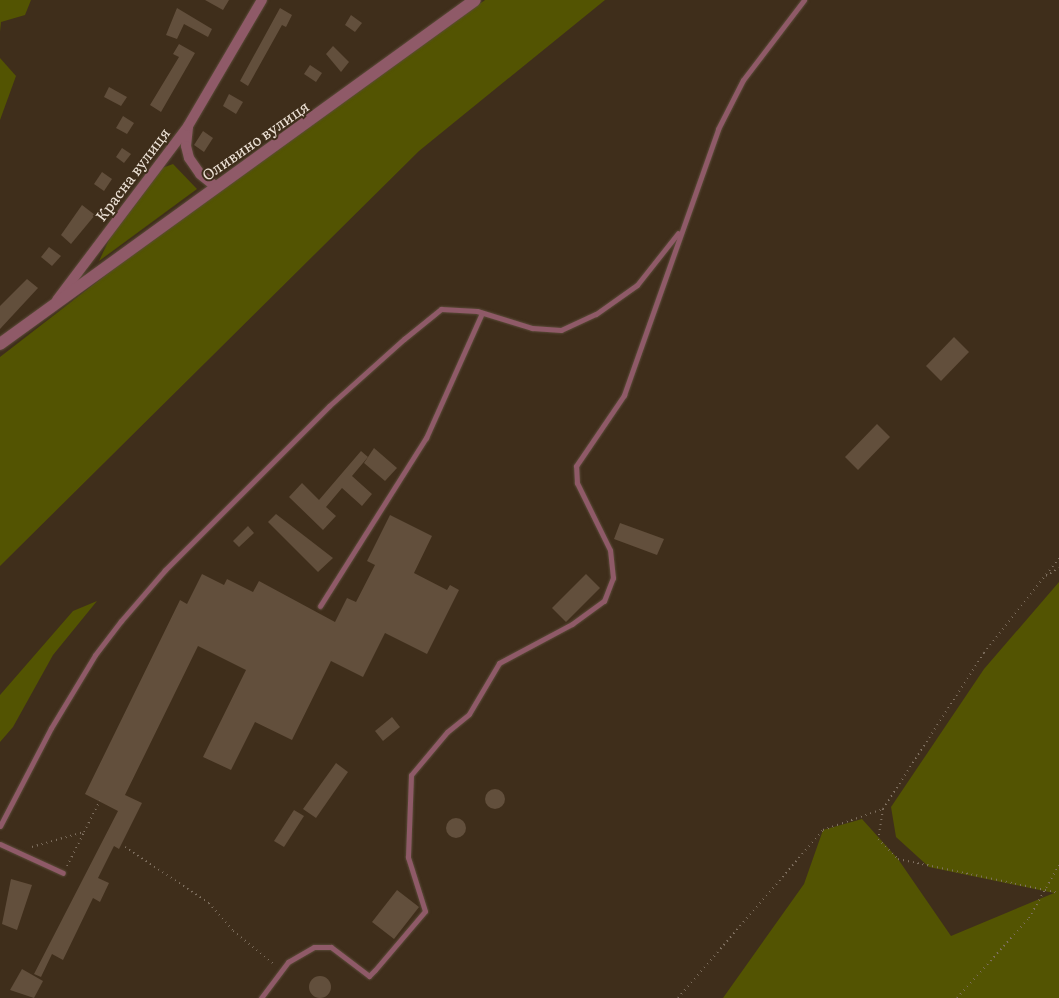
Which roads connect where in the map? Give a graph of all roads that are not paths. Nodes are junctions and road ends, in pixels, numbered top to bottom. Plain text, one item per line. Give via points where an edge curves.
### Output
1 (262, 0) edge
2 (804, 0) edge
3 (468, 2) edge
4 (188, 126) junction
5 (216, 186) junction
6 (682, 228) junction
7 (53, 306) junction
8 (482, 313) junction
9 (0, 344) edge
10 (320, 606) dead end
11 (0, 826) edge
12 (0, 844) edge
13 (63, 873) road end
14 (261, 998) edge

1 - 4 street, Красна вулиця
2 - 6 lane via 743,80 718,129
3 - 5 street, Оливино вулиця
4 - 5 street via 186,146 189,158 200,174
4 - 7 street, Красна вулиця
5 - 7 street, Оливино вулиця
6 - 8 lane via 637,285 596,314 561,330 532,328
6 - 14 lane via 624,395 576,466 576,483 610,550 612,578 604,601 572,624 499,663 469,714 447,732 411,775 408,857 426,911 368,976 356,970 331,947 304,952 282,970
7 - 9 street, Красна вулиця
8 - 10 lane via 426,438
8 - 11 lane via 441,309 329,406 165,570 94,655
12 - 13 lane

